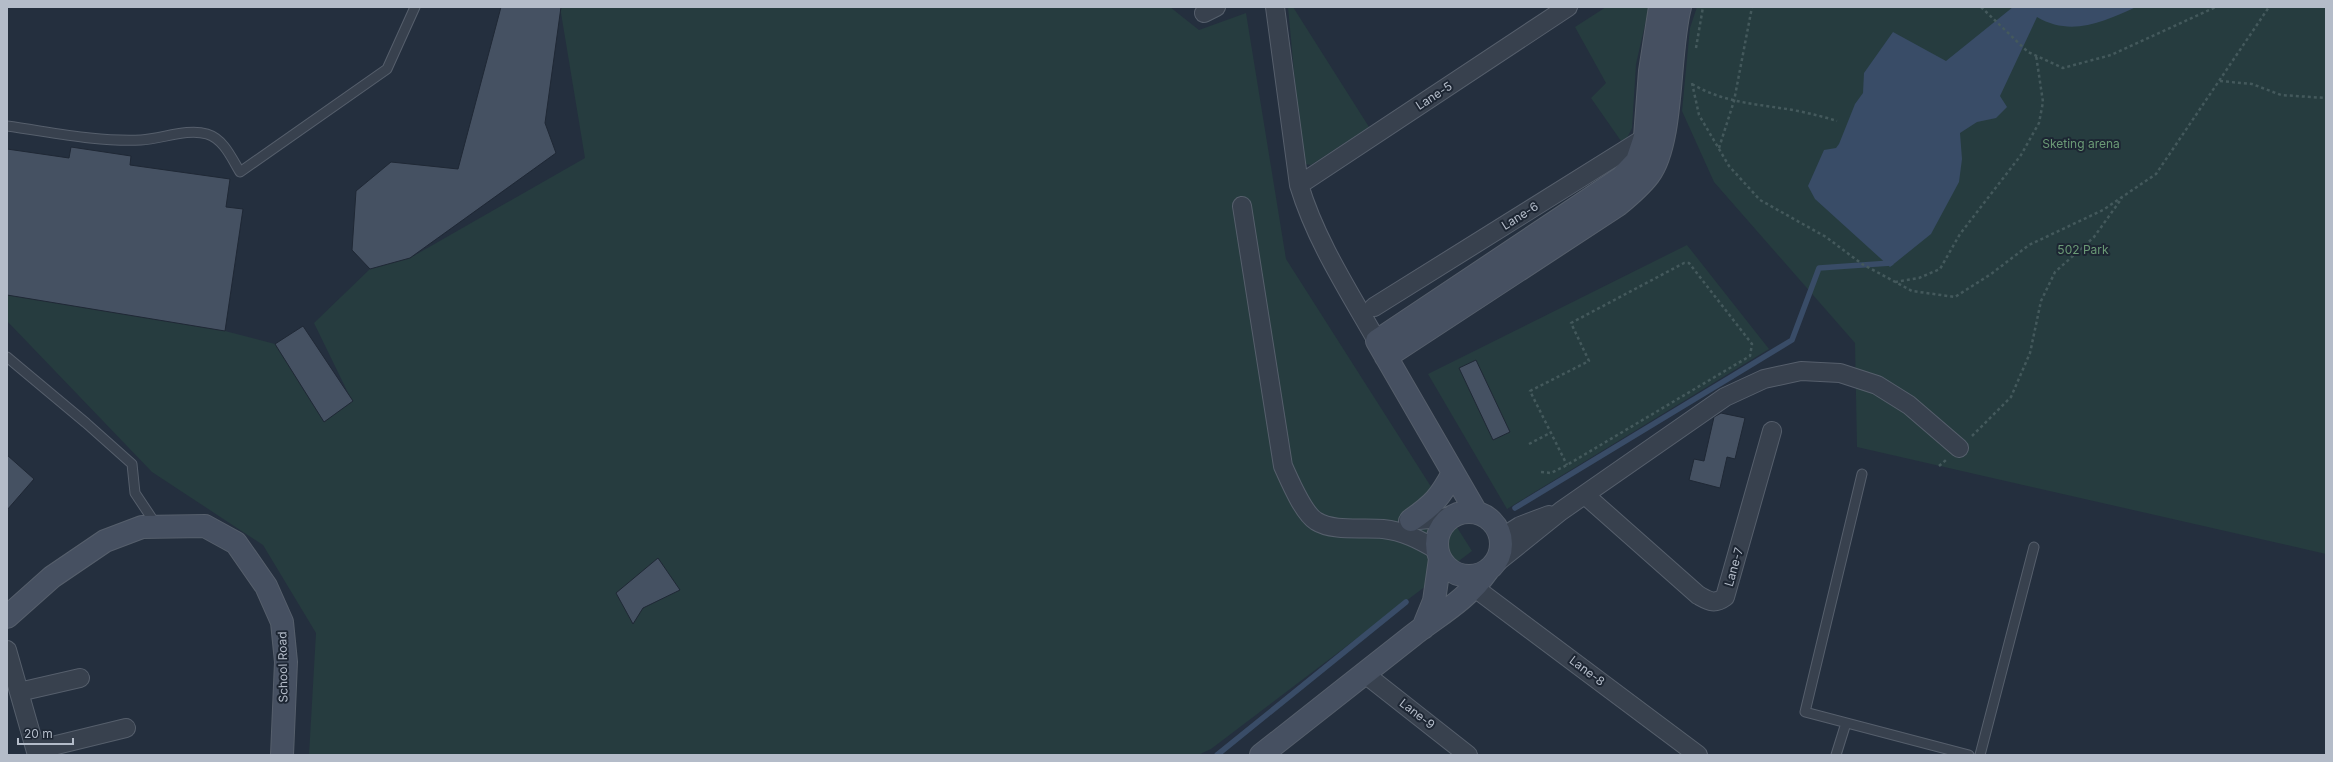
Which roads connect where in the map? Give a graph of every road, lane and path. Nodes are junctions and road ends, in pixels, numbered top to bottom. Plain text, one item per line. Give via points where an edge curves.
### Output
1 (415, 7) edge
2 (1274, 7) edge
3 (1568, 7) edge
4 (1660, 7) edge
5 (1680, 7) edge
6 (1703, 7) edge
7 (1752, 7) edge
8 (1980, 7) edge
9 (2216, 7) edge
10 (2269, 7) edge
11 (2036, 55) junction
12 (1695, 56) dead end
13 (1692, 76) dead end
14 (2220, 81) junction
15 (1692, 83) junction
16 (2326, 98) edge
17 (1734, 101) junction
18 (1838, 121) dead end
19 (1666, 125) junction
20 (7, 126) edge
21 (1645, 137) junction
22 (1718, 149) junction
23 (1299, 185) junction
24 (2124, 195) junction
25 (1242, 206) dead end
26 (1894, 282) junction
27 (1374, 307) dead end
28 (1381, 349) junction
29 (7, 357) edge
30 (1772, 431) dead end
31 (1550, 433) junction
32 (1529, 444) dead end
33 (1959, 448) junction
34 (1567, 465) junction
35 (1940, 466) dead end
36 (1541, 472) dead end
37 (1453, 473) junction
38 (1862, 474) dead end
39 (1586, 495) junction
40 (1561, 511) junction
41 (1476, 512) junction
42 (1450, 517) junction
43 (1411, 520) junction
44 (157, 526) junction
45 (1383, 529) junction
46 (1501, 538) junction
47 (2034, 547) dead end
48 (1438, 555) junction
49 (1491, 567) junction
50 (1475, 588) junction
51 (7, 618) edge
52 (1423, 628) junction
53 (7, 650) edge
54 (1365, 674) junction
55 (80, 678) dead end
56 (19, 692) junction
57 (1846, 723) junction
58 (126, 728) dead end
59 (37, 752) edge
60 (282, 755) edge
61 (1261, 755) edge
62 (1468, 755) edge
63 (1698, 755) edge
64 (1836, 755) edge
65 (1969, 755) edge
66 (1980, 755) edge

1 - 20 lane via 387,69 240,172 222,144 215,137 206,134 190,133 142,140 109,140
2 - 23 street
3 - 23 street, Lane-5
4 - 21 street via 1650,71
5 - 19 street via 1671,63
6 - 12 path
7 - 17 path
8 - 11 path via 2028,52
9 - 11 path via 2104,57 2063,68
10 - 14 path
11 - 26 path via 2043,102 2039,124 2021,155 1960,234 1940,269 1919,278
13 - 15 path
14 - 16 path via 2252,84 2281,95
14 - 24 path via 2156,174
15 - 17 path via 1710,94
15 - 22 path via 1698,115
17 - 18 path via 1800,111
17 - 22 path
19 - 21 street, Lane-6
19 - 28 street via 1659,156 1650,174 1618,205
21 - 27 street, Lane-6
21 - 28 street via 1637,161 1621,178
22 - 26 path via 1729,166 1760,200 1826,237 1862,264
23 - 28 street via 1320,239
24 - 26 path via 2103,210 2029,246 1955,298 1912,291
24 - 33 path via 2094,237 2055,272 2041,301 2030,353 2011,397
25 - 45 street via 1283,466 1294,493 1315,521 1343,528
28 - 37 street
29 - 44 lane via 132,464 135,492
30 - 39 street, Lane-7 via 1725,597 1718,602 1711,603 1698,595
31 - 32 path
31 - 34 path
31 - 34 path via 1530,391 1589,361 1571,323 1684,263 1689,263 1752,344 1750,356
33 - 35 path
33 - 39 street via 1909,405 1877,385 1840,373 1801,371 1764,379 1725,397
34 - 36 path via 1551,474
37 - 41 street
37 - 43 street via 1432,506
38 - 57 lane via 1805,712
39 - 40 street
40 - 46 street via 1536,518
40 - 49 street
41 - 42 street via 1458,513
41 - 46 street via 1492,521
42 - 43 street
42 - 48 street via 1439,532
43 - 45 street
44 - 51 street, School Road via 142,527 105,541 52,577
44 - 60 street, School Road via 205,526 236,543 266,586 282,622 286,662
45 - 48 street via 1408,535
46 - 49 street via 1501,547
47 - 66 lane
48 - 49 street via 1453,572 1461,576 1480,575
48 - 52 street via 1434,601
49 - 50 street
50 - 52 street
50 - 63 street, Lane-8
52 - 54 street
53 - 56 street
54 - 61 street
54 - 62 street, Lane-9
55 - 56 street
56 - 59 street
57 - 64 lane
57 - 65 lane
58 - 59 street

